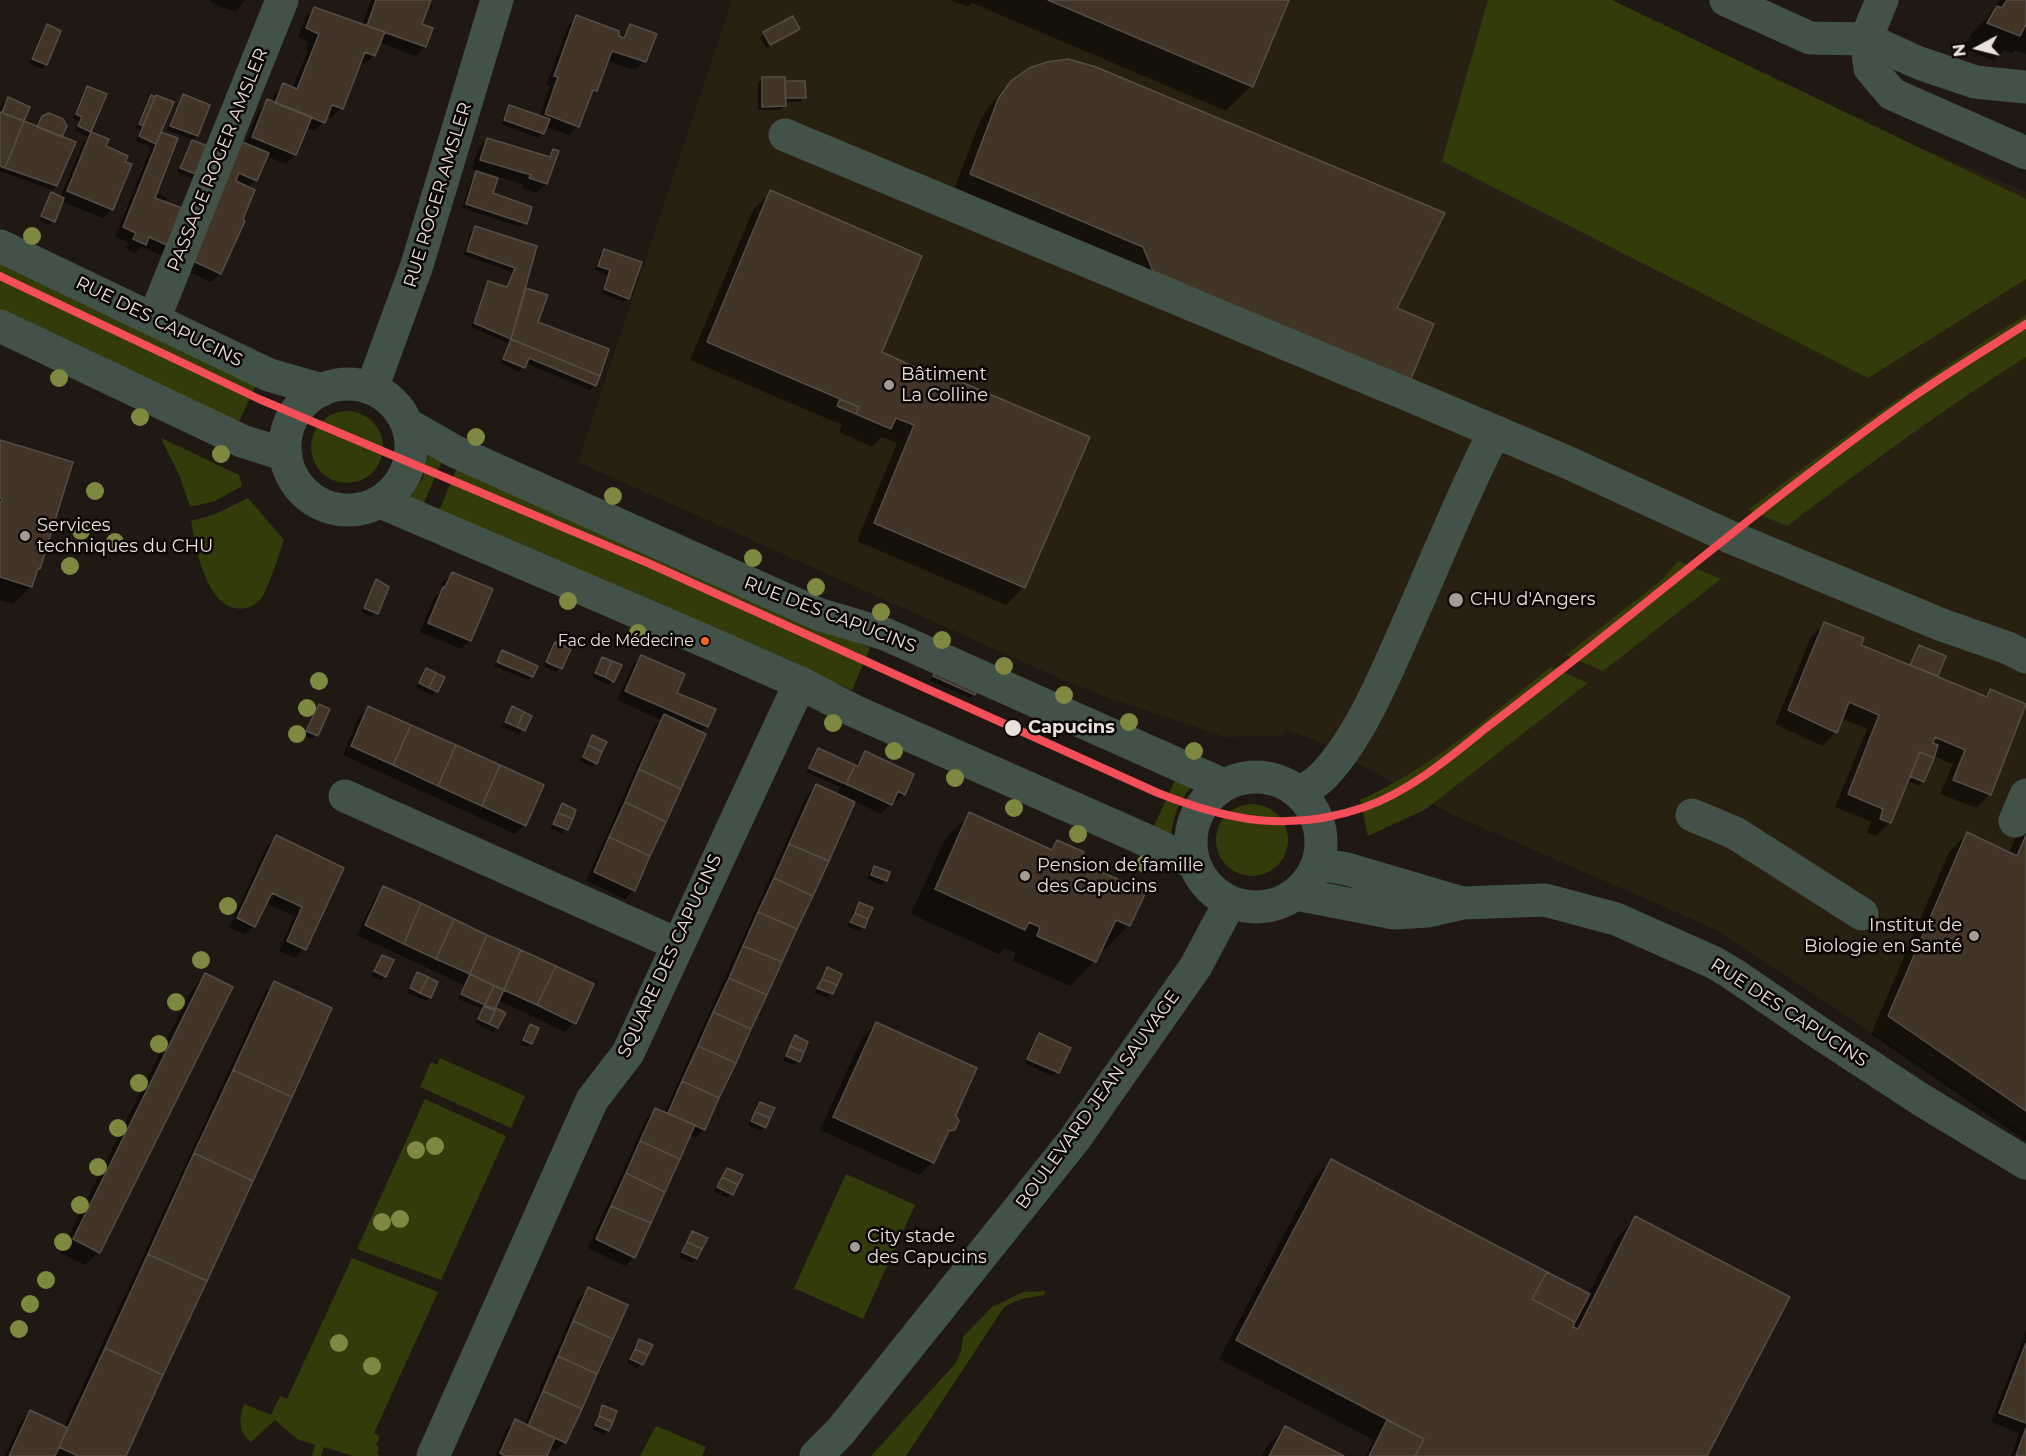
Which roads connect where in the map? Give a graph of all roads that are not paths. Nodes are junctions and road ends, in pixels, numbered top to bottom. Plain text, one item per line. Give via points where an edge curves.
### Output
1 (282, 0) edge
2 (497, 0) edge
3 (1726, 0) edge
4 (1882, 0) edge
5 (1866, 39) junction
6 (2026, 87) edge
7 (785, 135) dead end
8 (2026, 153) edge
9 (0, 246) edge
10 (154, 319) junction
11 (0, 326) edge
12 (372, 388) junction
13 (322, 390) junction
14 (407, 424) junction
15 (1494, 433) junction
16 (286, 455) junction
17 (381, 502) junction
18 (2026, 657) edge
19 (800, 683) junction
20 (1224, 785) junction
21 (1300, 793) junction
22 (345, 796) dead end
23 (1692, 815) dead end
24 (1194, 863) junction
25 (1318, 864) junction
26 (1296, 894) junction
27 (1230, 902) junction
28 (1464, 903) junction
29 (1862, 914) dead end
30 (677, 944) junction
31 (2026, 1164) edge
32 (433, 1456) edge
33 (816, 1456) edge

1 - 10 street, PASSAGE ROGER AMSLER
2 - 12 street, RUE ROGER AMSLER via 417,266
3 - 5 street via 1809,38
4 - 5 street
5 - 6 street via 1975,82
5 - 8 street via 1870,68 1892,94
7 - 15 street
9 - 10 street, RUE DES CAPUCINS
10 - 13 street, RUE DES CAPUCINS via 269,375
11 - 16 street via 242,441
12 - 13 street, RUE DES CAPUCINS via 351,384
12 - 14 street, RUE DES CAPUCINS via 396,405
13 - 16 street, RUE DES CAPUCINS via 302,404 291,420 285,440
14 - 17 street, RUE DES CAPUCINS via 412,447 408,468 398,486
14 - 20 street, RUE DES CAPUCINS via 454,451 818,615 885,634
15 - 18 street via 1730,537
15 - 21 street via 1382,682 1337,760
16 - 17 street, RUE DES CAPUCINS via 300,488 321,505 352,511
17 - 19 street
19 - 24 street
19 - 30 street, SQUARE DES CAPUCINS
20 - 21 street via 1239,778 1264,777
20 - 24 street via 1213,792 1196,815 1190,836
21 - 25 street via 1320,827
22 - 30 street
23 - 29 street via 1735,833
24 - 27 street via 1208,887
25 - 26 street
25 - 28 street, RUE DES CAPUCINS
26 - 27 street via 1260,908
26 - 28 street, RUE DES CAPUCINS via 1394,914
27 - 33 street, BOULEVARD JEAN SAUVAGE via 1196,966 1074,1140 840,1432
28 - 31 street, RUE DES CAPUCINS via 1545,900 1616,918 1677,945 1733,974 1920,1099
30 - 32 street, SQUARE DES CAPUCINS via 628,1053 592,1100

